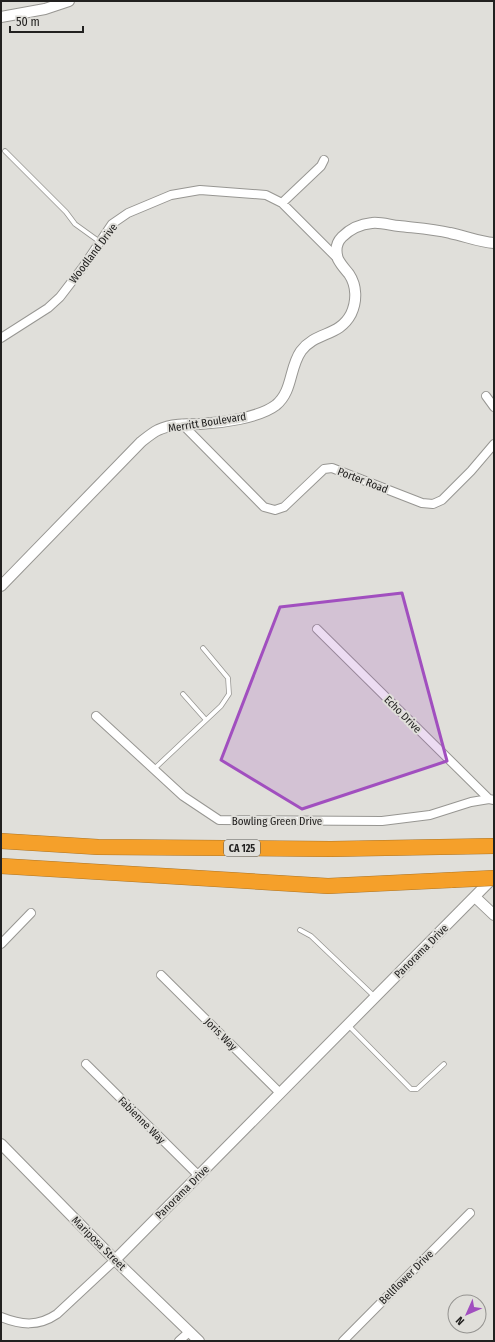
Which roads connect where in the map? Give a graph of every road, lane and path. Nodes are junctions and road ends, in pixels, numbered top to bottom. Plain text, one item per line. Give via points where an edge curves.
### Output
1 (69, 1) edge
2 (1, 17) edge
3 (5, 151) dead end
4 (324, 160) dead end
5 (282, 203) junction
6 (100, 243) junction
7 (494, 243) edge
8 (339, 260) junction
9 (1, 338) edge
10 (486, 396) dead end
11 (494, 407) edge
12 (182, 424) junction
13 (494, 444) edge
14 (1, 586) edge
15 (317, 629) dead end
16 (202, 648) dead end
17 (183, 694) dead end
18 (96, 716) dead end
19 (206, 720) junction
20 (153, 770) junction
21 (491, 799) edge
22 (1, 842) edge
23 (489, 846) edge
24 (1, 866) edge
25 (494, 878) edge
26 (475, 897) junction
27 (30, 913) dead end
28 (494, 914) edge
29 (300, 930) dead end
30 (1, 944) edge
31 (161, 975) dead end
32 (375, 997) junction
33 (348, 1025) junction
34 (86, 1064) dead end
35 (444, 1064) dead end
36 (280, 1093) junction
37 (1, 1144) edge
38 (198, 1175) junction
39 (470, 1213) dead end
40 (115, 1260) junction
41 (1, 1316) edge
42 (189, 1332) junction
43 (179, 1341) edge
44 (199, 1341) edge
45 (343, 1341) edge

1 - 2 street via 45,9
3 - 6 lane via 75,224
4 - 5 street via 321,166
5 - 6 street, Woodland Drive via 266,195 200,190 171,195 128,213 112,224
5 - 8 street, Woodland Drive
6 - 9 street, Woodland Drive via 60,297 48,308
7 - 8 street via 449,233 372,223 351,229 338,241
8 - 12 street, Merritt Boulevard via 354,287 353,309 341,326 315,338 300,352 288,388 281,400 269,409 244,418 217,423
10 - 11 street
12 - 13 street, Porter Road via 264,507 275,510 284,507 324,469 332,468 422,503 432,504 442,500
12 - 14 street, Merritt Boulevard via 158,430 141,442
15 - 21 street, Echo Drive
16 - 19 lane via 228,678 229,694
17 - 19 lane
18 - 20 street, Bowling Green Drive
19 - 20 lane
20 - 21 street, Bowling Green Drive via 183,796 219,820 382,821 430,815 471,802
22 - 23 highway, CA 125 via 98,847 331,849
24 - 25 highway, bridge via 328,886
25 - 26 street, Panorama Drive
26 - 28 street
26 - 32 street, Panorama Drive
27 - 30 street
29 - 32 lane via 311,936
31 - 36 street, Joris Way
32 - 33 street, Panorama Drive
33 - 35 lane via 411,1089 417,1090
33 - 36 street, Panorama Drive
34 - 38 street, Fabienne Way
36 - 38 street, Panorama Drive
37 - 40 street, Mariposa Street
38 - 40 street, Panorama Drive
39 - 45 street, Bellflower Drive
40 - 41 street, Panorama Drive via 50,1319 23,1324
40 - 42 street, Mariposa Street
42 - 43 street
42 - 44 street, Mariposa Street

